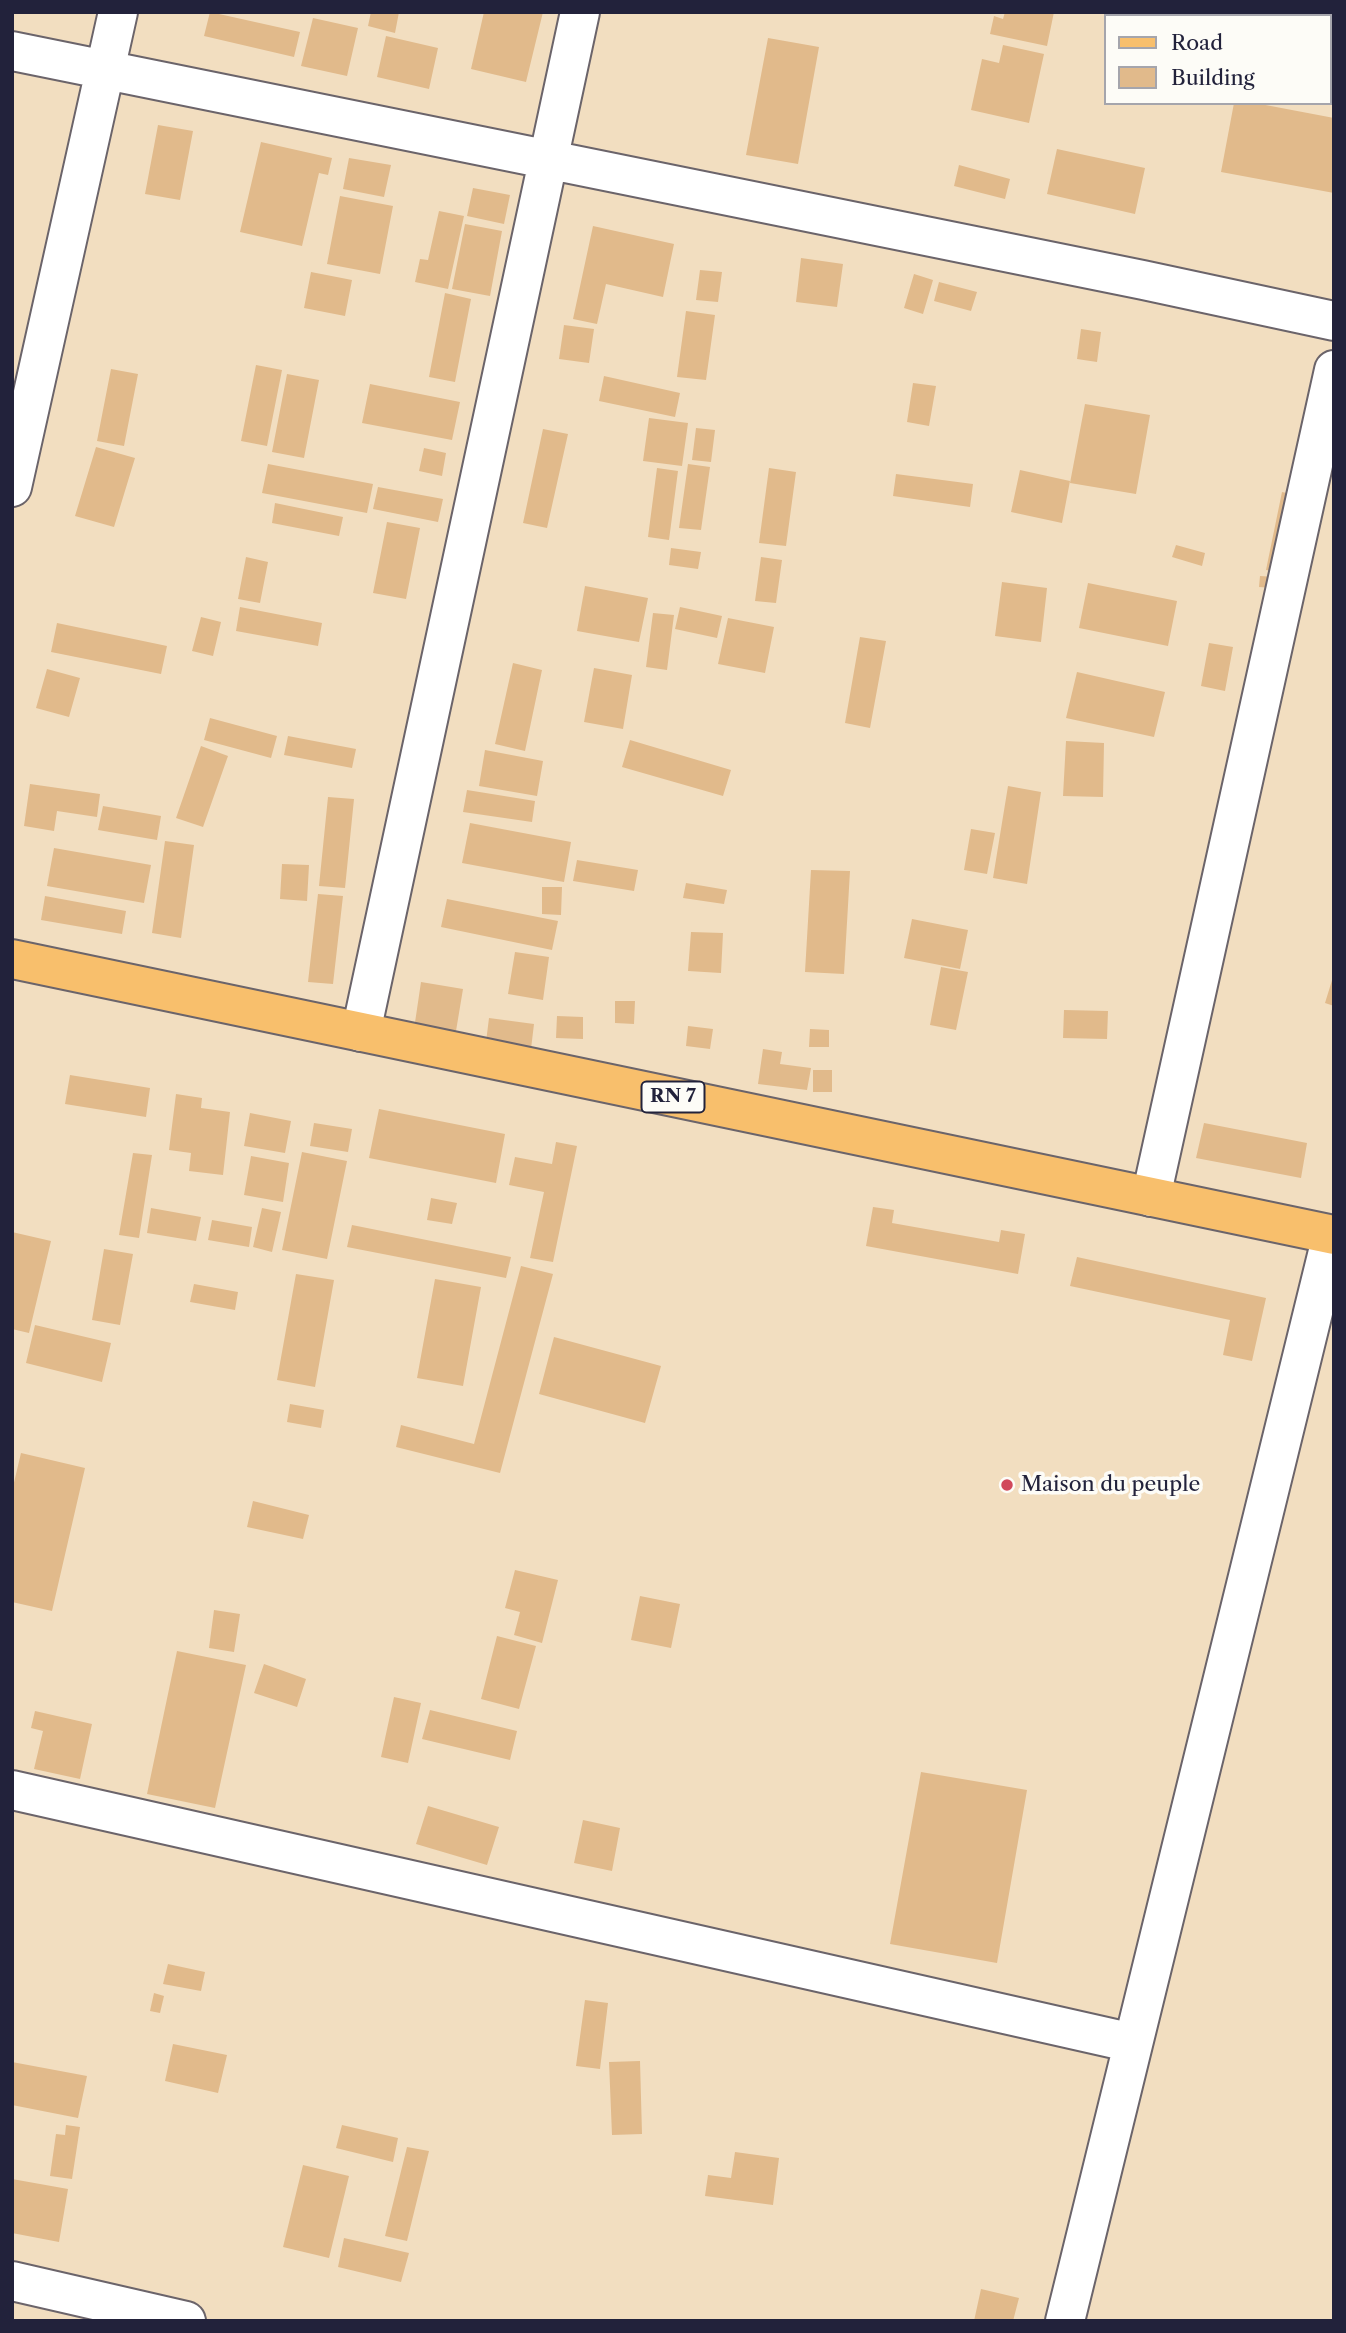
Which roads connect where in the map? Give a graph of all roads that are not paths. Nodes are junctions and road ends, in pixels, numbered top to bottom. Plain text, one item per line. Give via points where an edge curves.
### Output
1 (118, 12) edge
2 (580, 12) edge
3 (12, 51) edge
4 (105, 70) junction
5 (548, 160) junction
6 (1334, 321) edge
7 (1334, 370) edge
8 (12, 486) edge
9 (13, 964) edge
10 (361, 1032) junction
11 (1151, 1197) junction
12 (1333, 1235) edge
13 (12, 1790) edge
14 (1133, 2043) junction
15 (12, 2281) edge
16 (186, 2321) edge
17 (1065, 2321) edge

1 - 4 street
2 - 5 street
3 - 4 street
4 - 5 street
4 - 8 street
5 - 6 street
5 - 10 street
7 - 11 street
9 - 10 main road, RN 7
10 - 11 main road, RN 7
11 - 12 main road, RN 7
12 - 14 street
13 - 14 street
14 - 17 street
15 - 16 street

